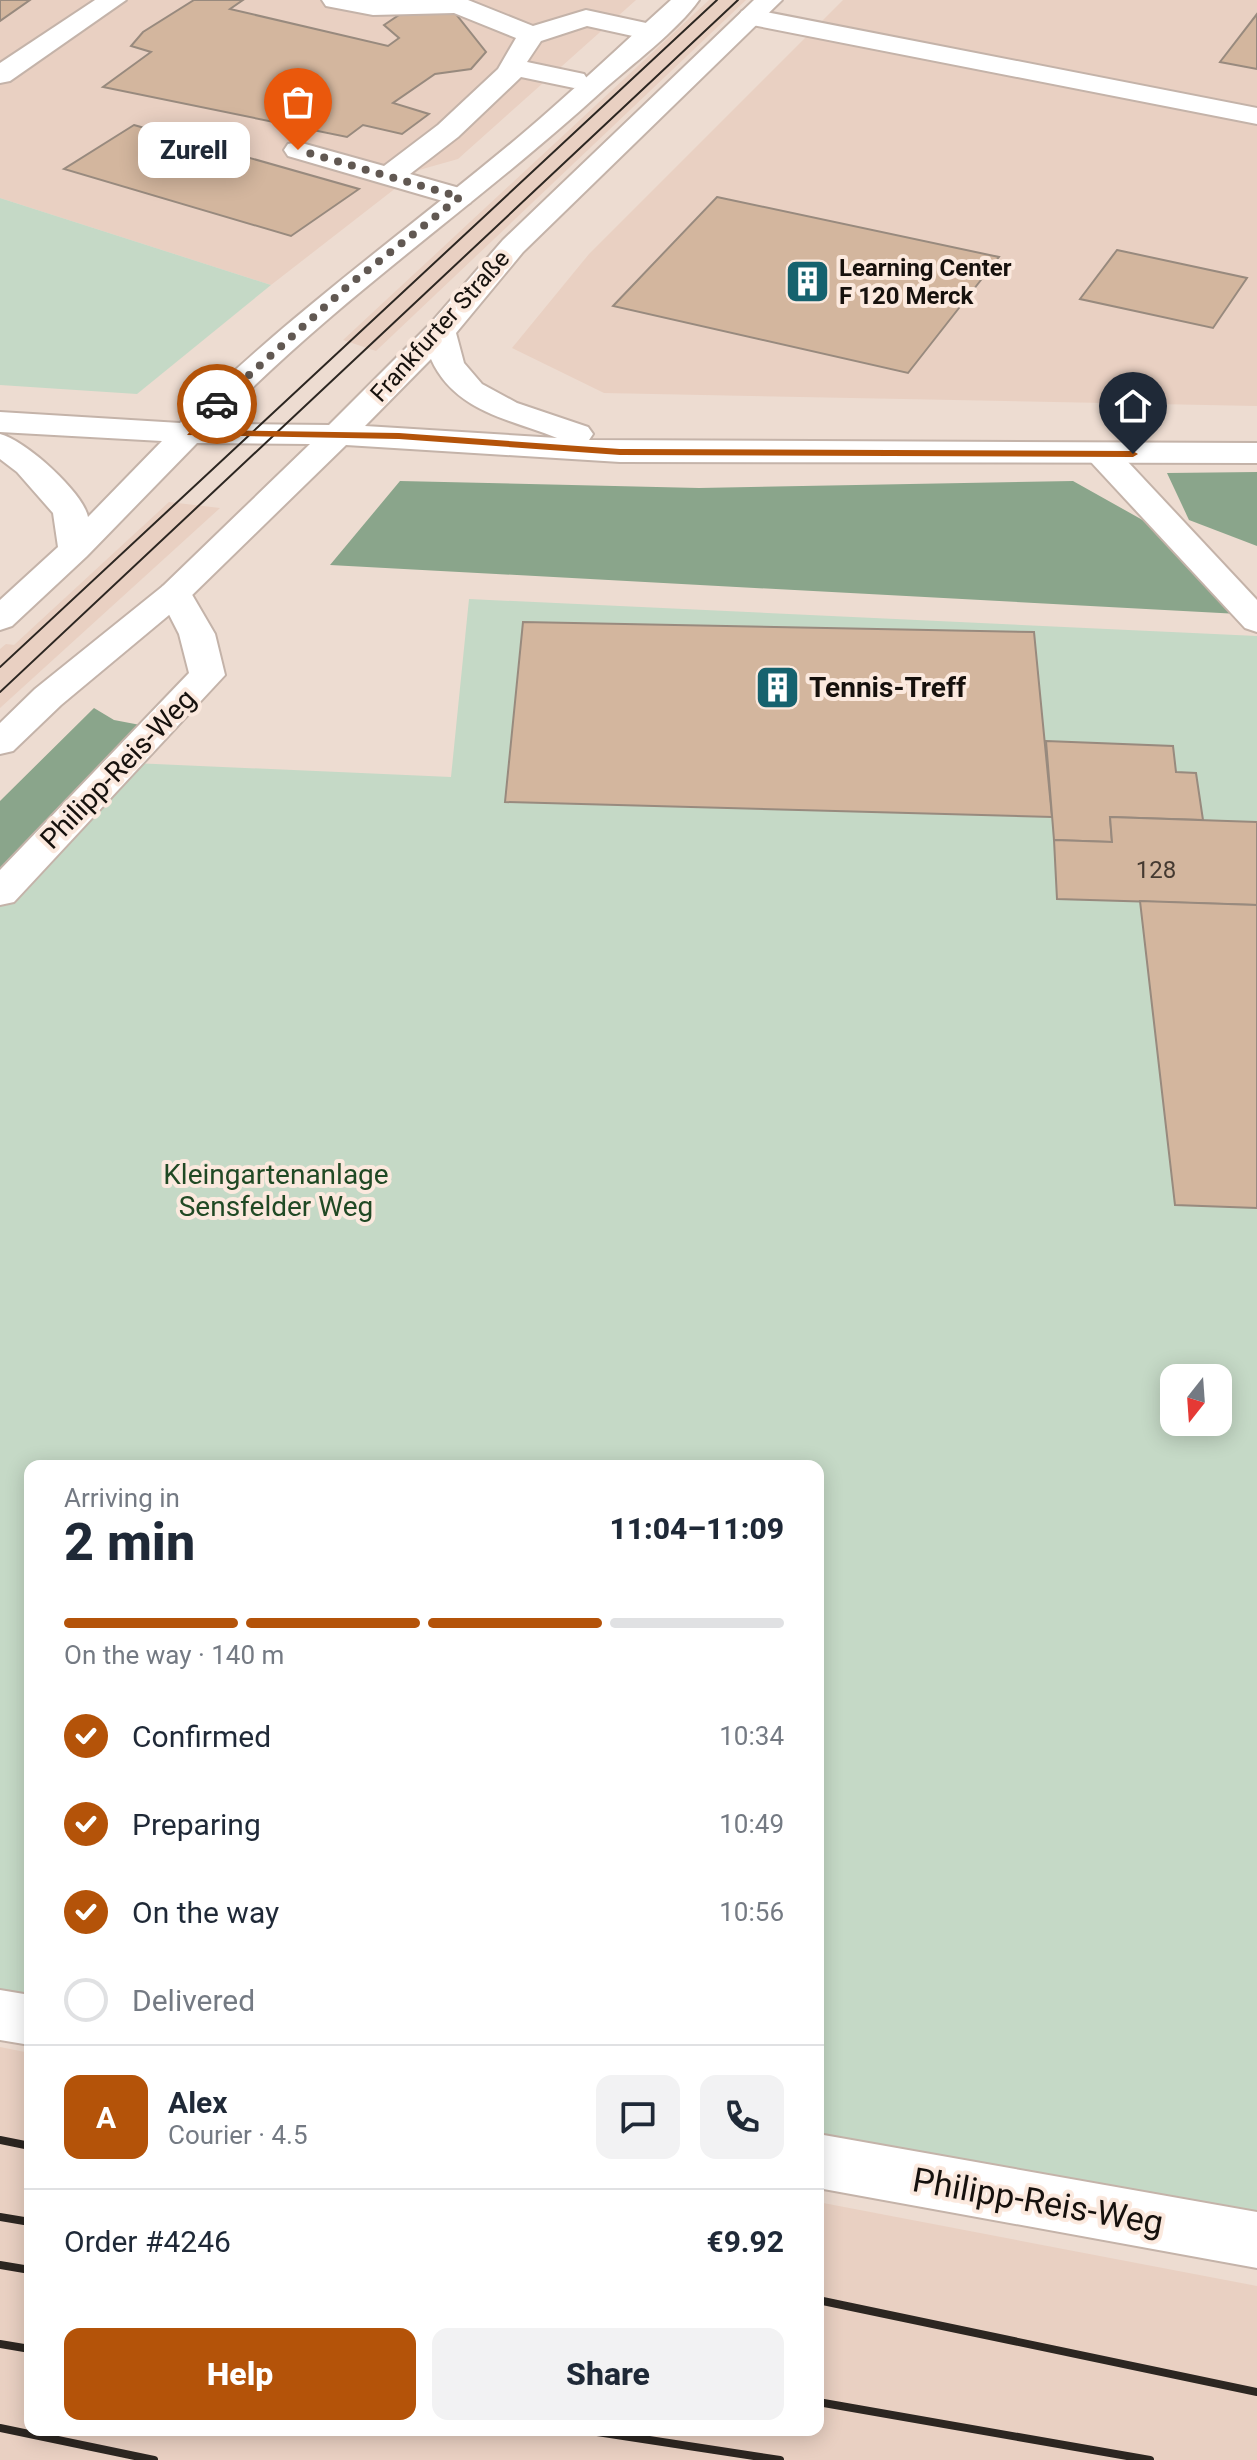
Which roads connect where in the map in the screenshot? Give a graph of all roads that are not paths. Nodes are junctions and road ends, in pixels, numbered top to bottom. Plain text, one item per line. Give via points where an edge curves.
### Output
1 (113, 0) edge
2 (335, 0) edge
3 (686, 0) edge
4 (760, 8) edge
5 (651, 32) junction
6 (532, 35) junction
7 (514, 69) junction
8 (0, 75) edge
9 (574, 80) dead end
10 (1257, 116) edge
11 (298, 150) dead end
12 (389, 176) junction
13 (460, 197) junction
14 (440, 332) junction
15 (0, 422) edge
16 (190, 433) junction
17 (339, 436) junction
18 (0, 444) edge
19 (620, 452) junction
20 (1257, 453) edge
21 (1102, 454) junction
22 (75, 549) junction
23 (175, 593) junction
24 (0, 619) edge
25 (1257, 621) edge
26 (0, 743) edge
27 (0, 893) edge
28 (0, 2015) edge
29 (24, 2019) edge
30 (824, 2162) edge
31 (1257, 2240) edge

1 - 8 main road
2 - 6 main road via 373,7 457,5
3 - 5 main road
4 - 10 main road
4 - 14 main road, Frankfurter Straße via 513,246
5 - 6 main road via 586,18
5 - 13 main road via 531,141
6 - 7 main road via 511,62
7 - 9 main road
7 - 12 main road via 448,131
11 - 12 main road
12 - 13 main road
13 - 16 main road via 270,353
14 - 17 main road, Frankfurter Straße
14 - 19 main road via 449,364 487,400
15 - 16 main road
16 - 17 main road
16 - 22 main road
17 - 19 main road
17 - 23 main road, Frankfurter Straße
18 - 22 main road via 29,465 70,511
19 - 21 main road
20 - 21 main road
21 - 25 main road
22 - 24 main road
23 - 26 main road, Frankfurter Straße
23 - 27 main road, Philipp-Reis-Weg via 197,634 207,675
28 - 29 main road
30 - 31 main road, Philipp-Reis-Weg

